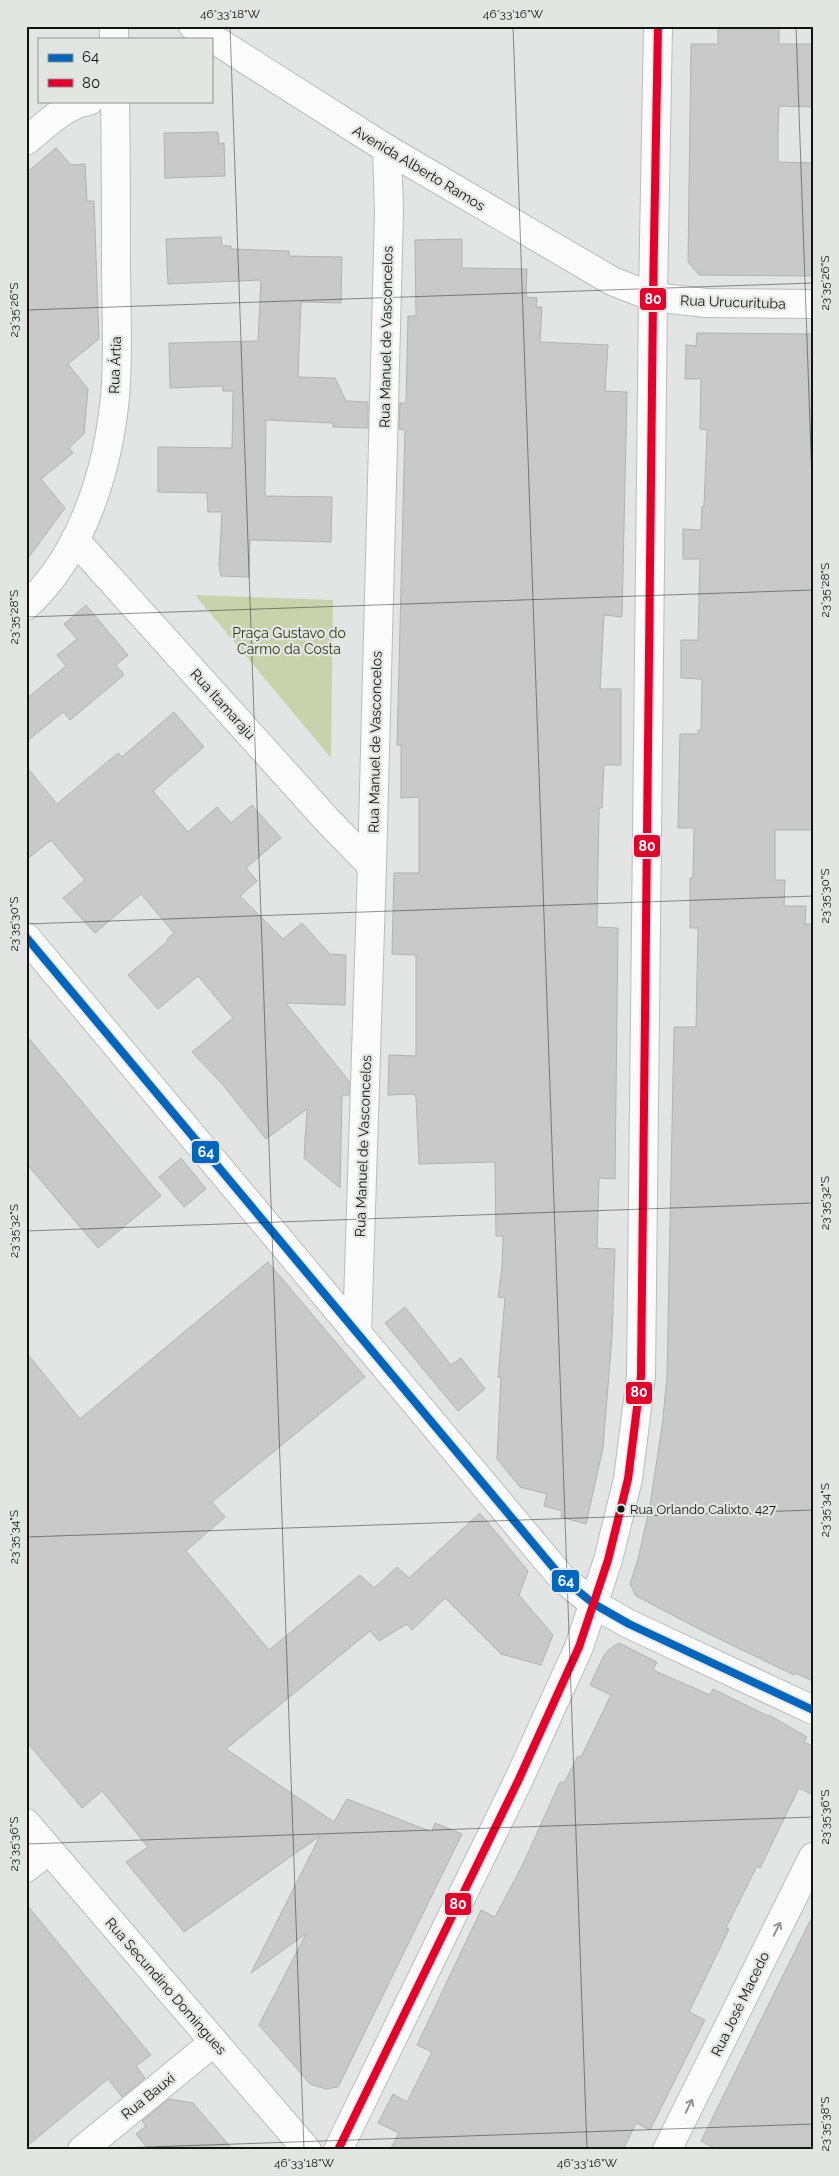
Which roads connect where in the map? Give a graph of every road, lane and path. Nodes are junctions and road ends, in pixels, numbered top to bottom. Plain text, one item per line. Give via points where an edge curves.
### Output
1 (193, 26) edge
2 (658, 26) edge
3 (212, 38) edge
4 (212, 38) edge
5 (106, 102) edge
6 (26, 141) edge
7 (387, 149) junction
8 (652, 297) junction
9 (813, 304) edge
10 (75, 540) junction
11 (26, 606) edge
12 (372, 866) junction
13 (26, 937) edge
14 (357, 1334) junction
15 (594, 1604) junction
16 (813, 1710) edge
17 (26, 1823) edge
18 (49, 1850) junction
19 (813, 1857) edge
20 (26, 1868) edge
21 (214, 2042) junction
22 (82, 2150) edge
23 (307, 2150) edge
24 (338, 2150) edge
25 (667, 2150) edge

1 - 4 street, Avenida Alberto Ramos
2 - 8 street
3 - 7 street, Avenida Alberto Ramos
5 - 6 street via 78,103
5 - 10 street, Rua Ártia via 115,396 100,476
7 - 8 street, Avenida Alberto Ramos via 612,281
7 - 12 street, Rua Manuel de Vasconcelos via 389,212
8 - 9 street, Rua Urucurituba via 706,303
8 - 15 street via 641,1376 628,1479
10 - 11 street, Rua Ártia via 60,565
10 - 12 street, Rua Itamaraju
12 - 14 street, Rua Manuel de Vasconcelos
13 - 14 street
14 - 15 street via 562,1578
15 - 16 street via 629,1624
15 - 24 street via 579,1647 518,1779
17 - 18 street, Rua Secundino Domingues
18 - 20 street
18 - 21 street, Rua Secundino Domingues
25 -> 19 street, Rua José Macedo
21 - 22 street, Rua Bauxi
21 - 23 street, Rua Secundino Domingues

